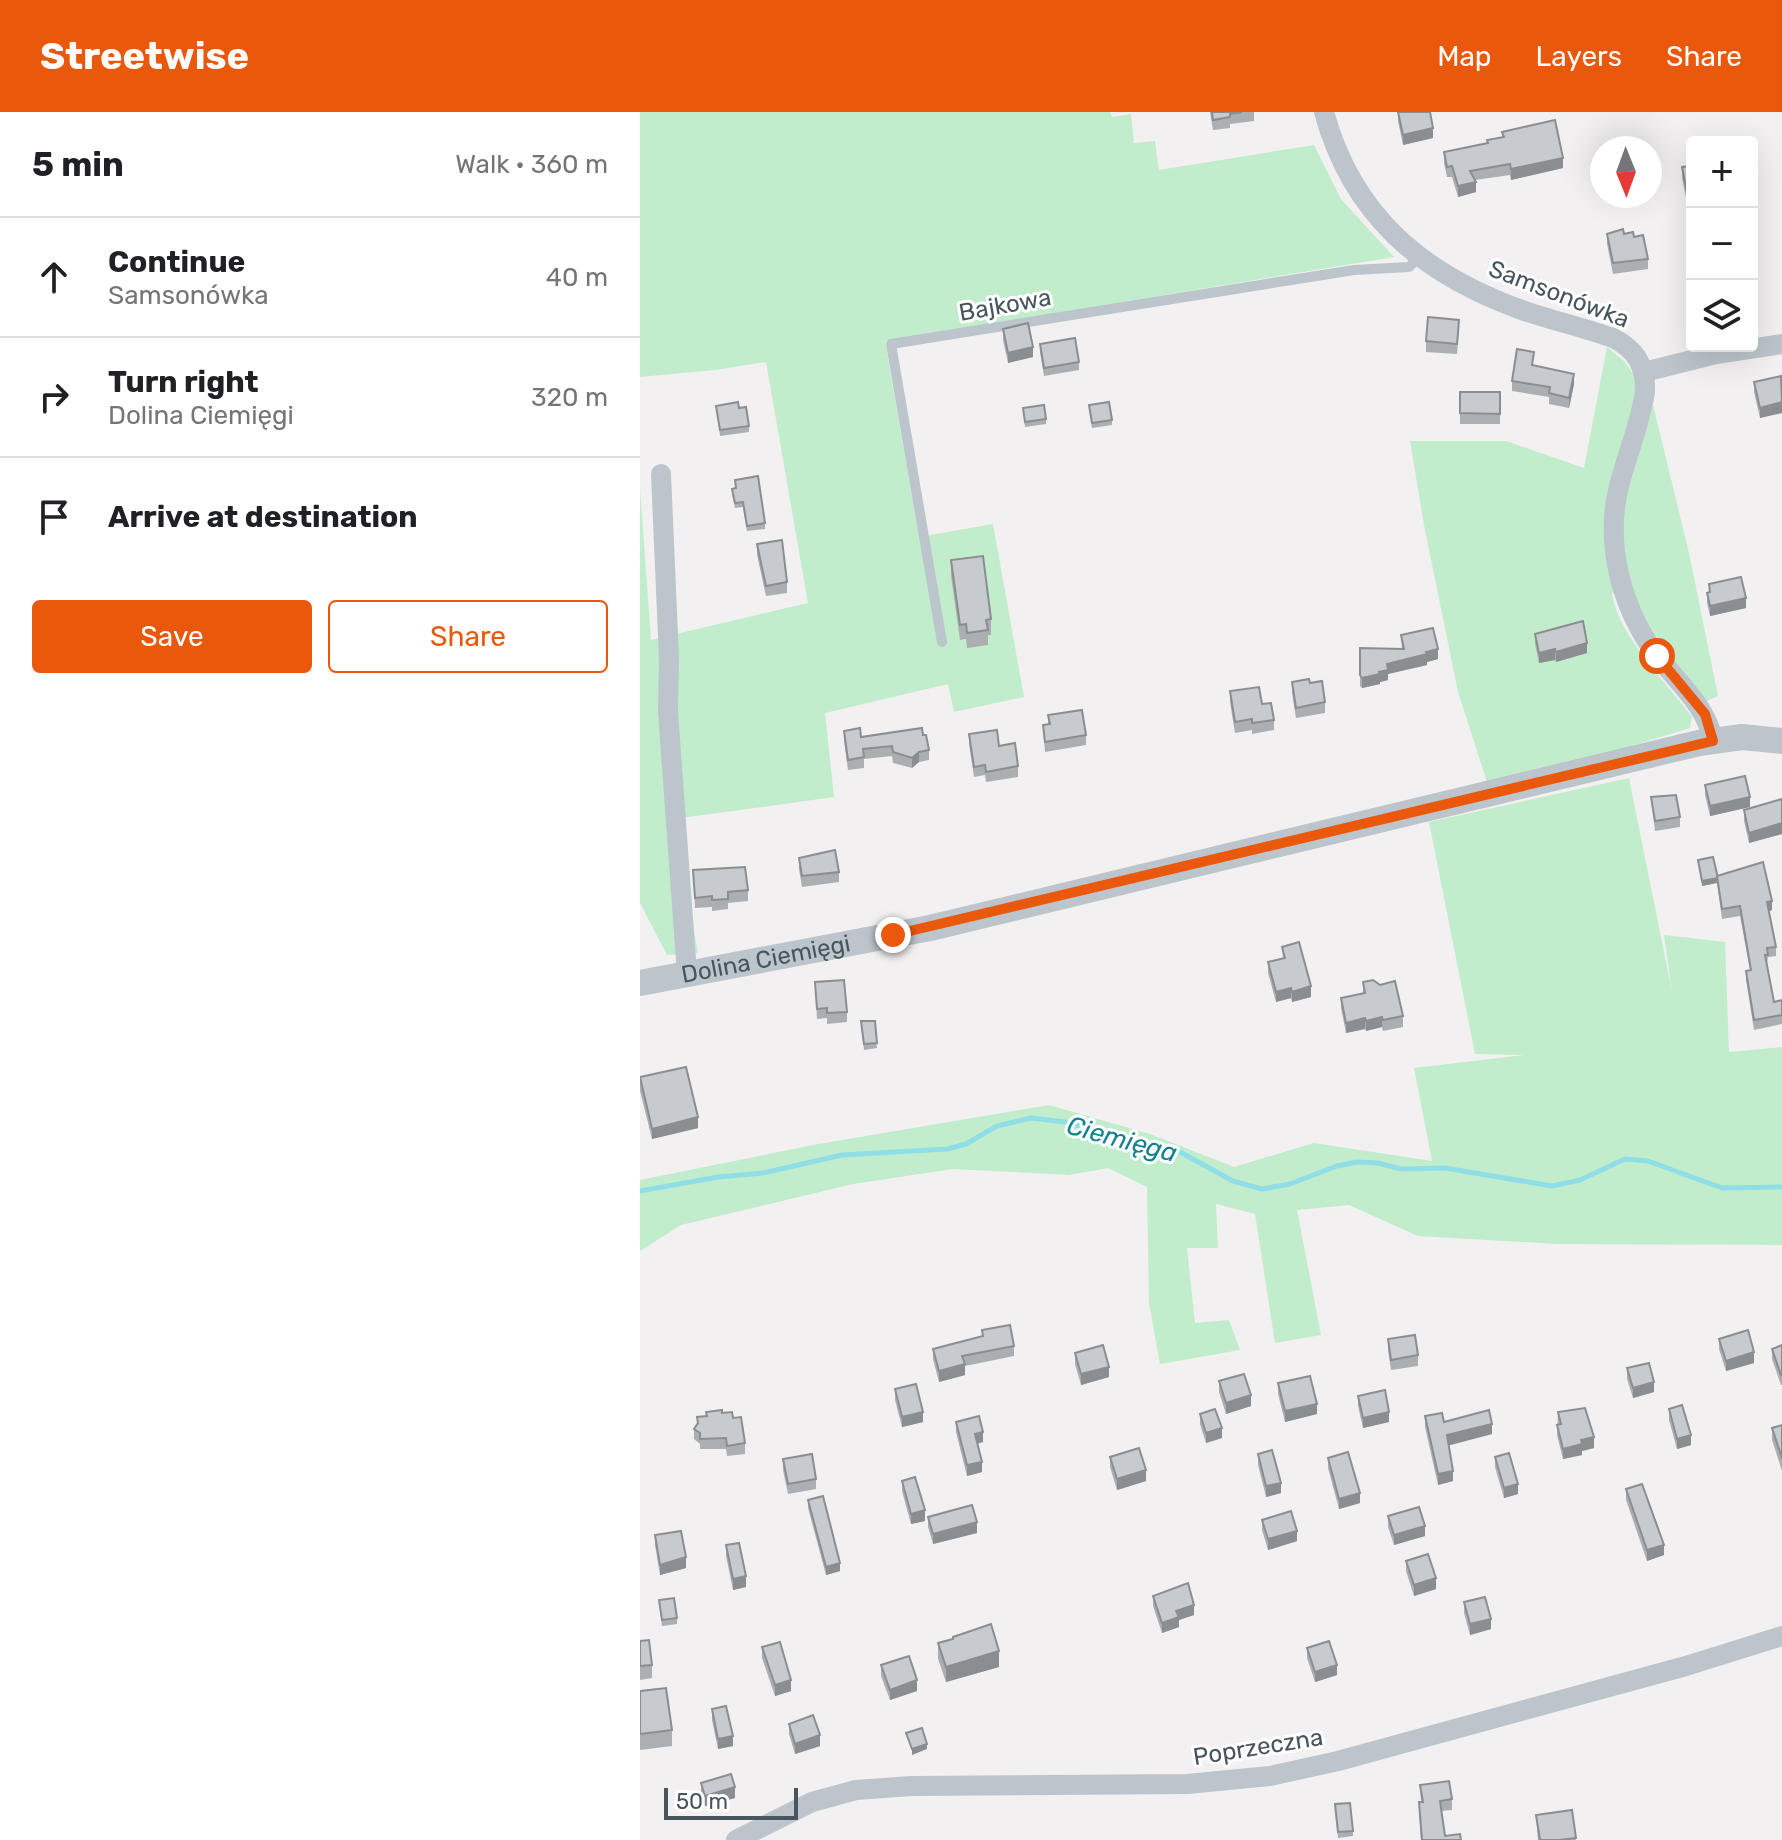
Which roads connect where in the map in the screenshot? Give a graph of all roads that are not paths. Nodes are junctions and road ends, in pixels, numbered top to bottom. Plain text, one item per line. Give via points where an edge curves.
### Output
1 (1324, 112) edge
2 (1419, 257) junction
3 (1782, 344) edge
4 (1644, 372) junction
5 (661, 474) dead end
6 (942, 642) dead end
7 (1713, 741) junction
8 (1782, 741) edge
9 (687, 974) junction
10 (640, 983) edge
11 (1782, 1636) edge
12 (736, 1840) edge

1 - 2 street, Samsonówka via 1341,161 1365,203 1389,233
2 - 4 street, Samsonówka via 1496,300 1621,342
2 - 6 lane, Bajkowa via 1409,267 1354,270 891,344
3 - 4 street
4 - 7 street via 1644,400 1616,499 1613,546 1636,620 1705,714
5 - 9 street via 668,712
7 - 8 street, Dolina Ciemięgi
7 - 9 street, Dolina Ciemięgi via 930,928
9 - 10 street, Dolina Ciemięgi
11 - 12 street, Poprzeczna via 1270,1776 1187,1784 856,1790 799,1807

